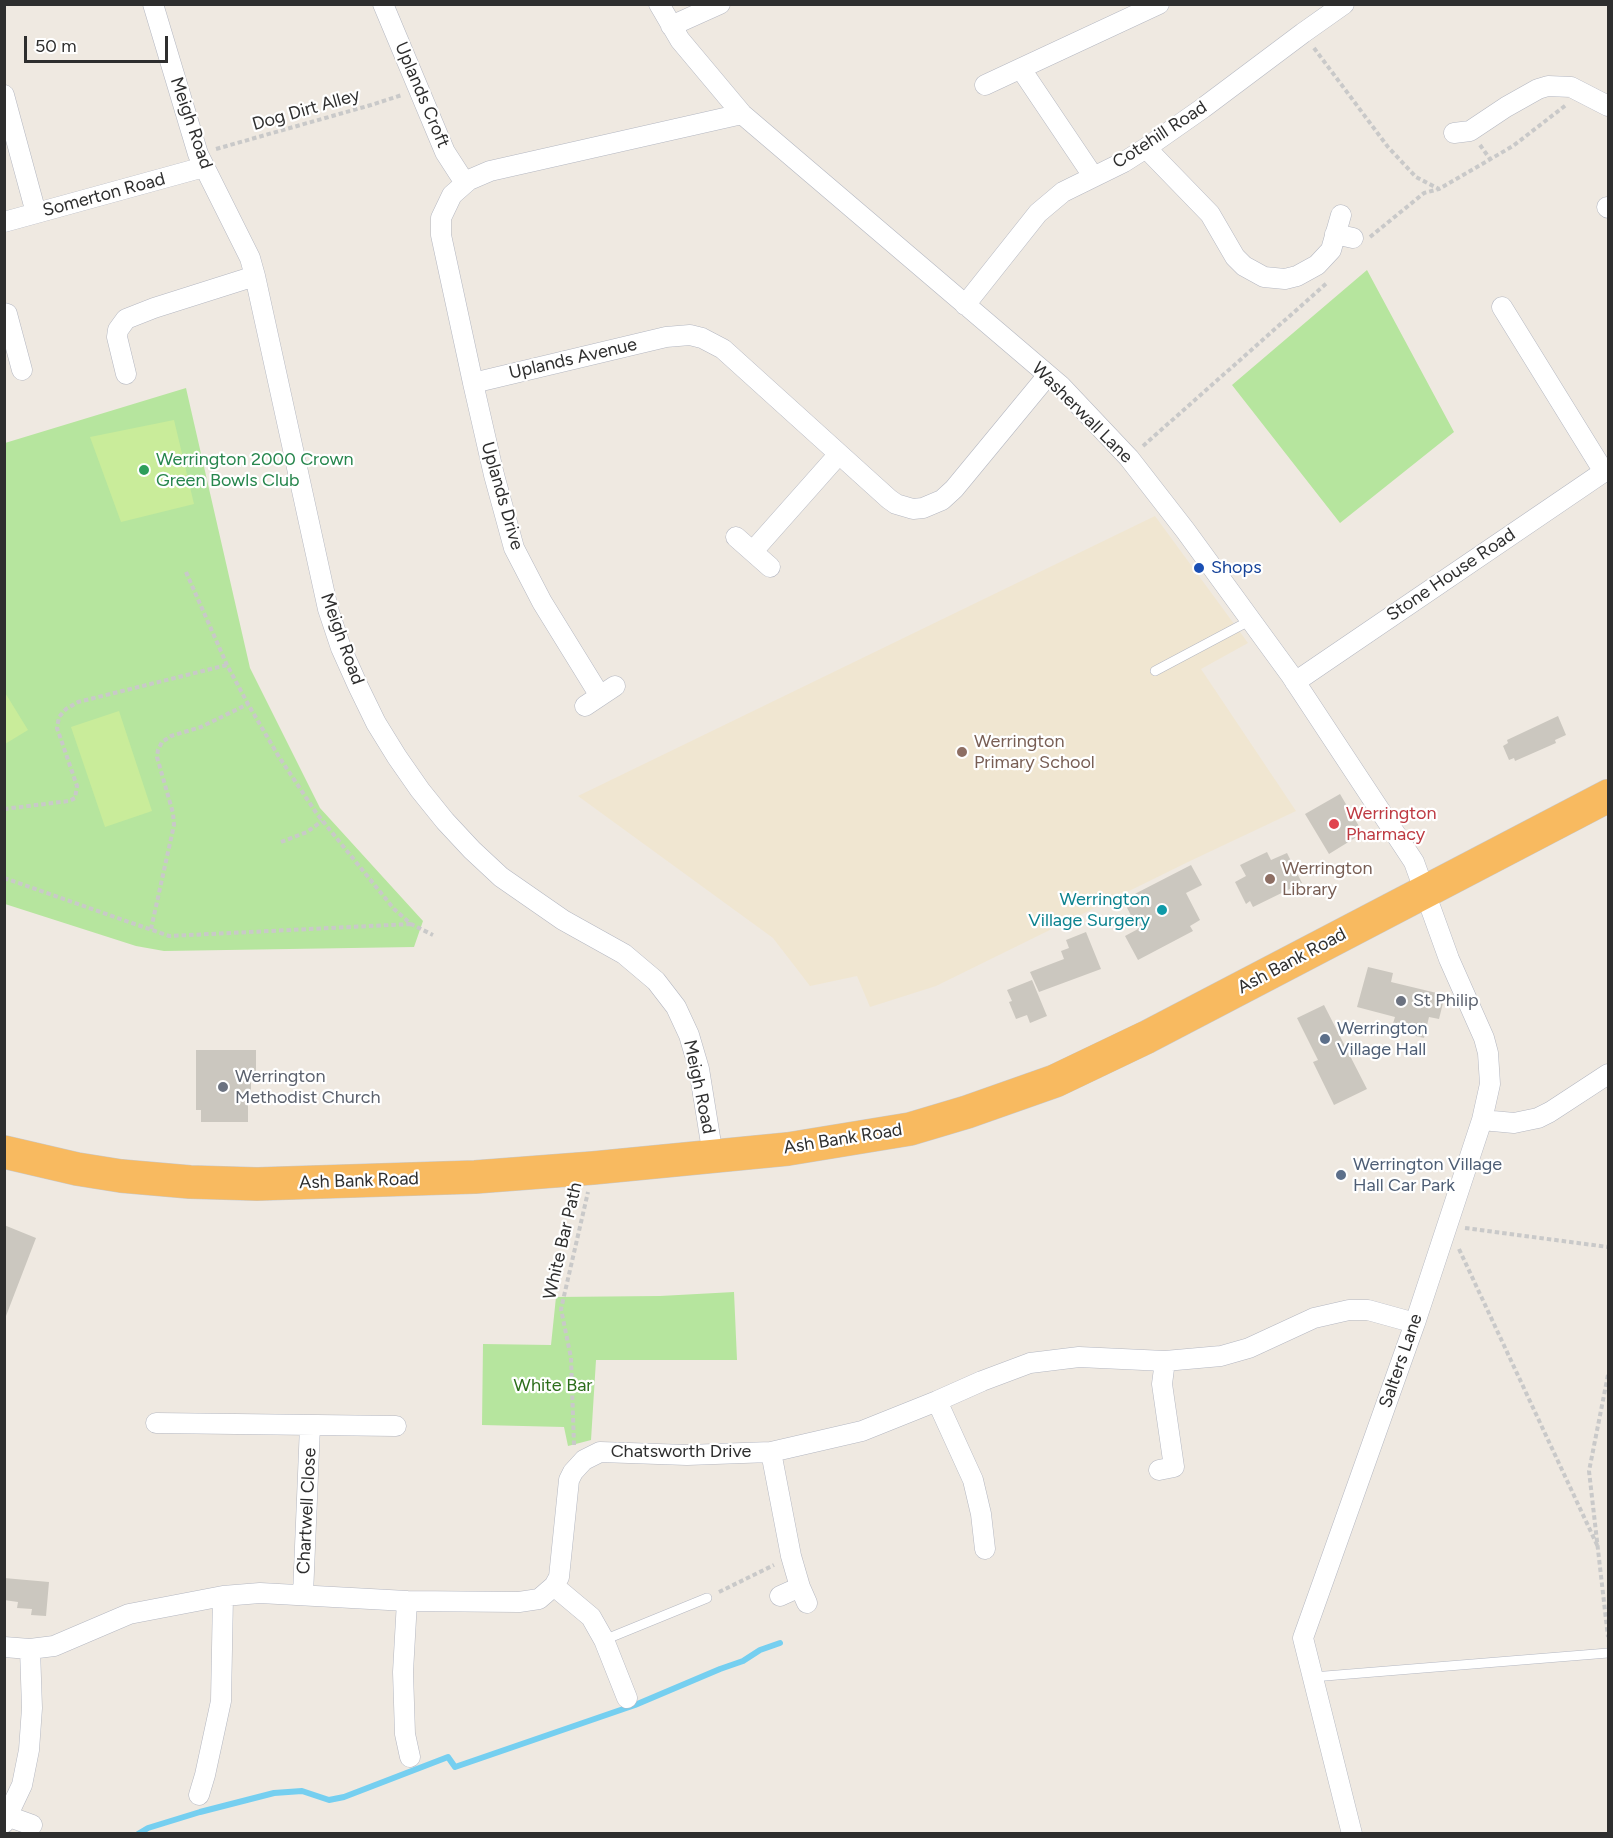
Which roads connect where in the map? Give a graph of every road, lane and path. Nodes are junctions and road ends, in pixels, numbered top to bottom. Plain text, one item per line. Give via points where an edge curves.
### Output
1 (153, 4) edge
2 (383, 4) edge
3 (659, 4) edge
4 (720, 4) edge
5 (1159, 4) edge
6 (1344, 4) edge
7 (671, 26) junction
8 (1303, 33) junction
9 (1021, 69) junction
10 (985, 85) dead end
11 (419, 89) junction
12 (1581, 93) junction
13 (4, 94) edge
14 (1608, 106) edge
15 (742, 114) junction
16 (1466, 133) dead end
17 (1146, 148) junction
18 (201, 161) junction
19 (1094, 176) junction
20 (465, 183) junction
21 (1439, 189) junction
22 (36, 213) junction
23 (4, 222) edge
24 (1349, 232) joint
25 (255, 276) junction
26 (1331, 279) dead end
27 (965, 305) junction
28 (1502, 307) dead end
29 (4, 313) edge
30 (22, 370) dead end
31 (126, 374) dead end
32 (1048, 375) junction
33 (473, 383) junction
34 (839, 454) junction
35 (1129, 458) junction
36 (1606, 470) edge
37 (736, 537) dead end
38 (753, 551) junction
39 (770, 567) dead end
40 (186, 573) dead end
41 (1251, 620) junction
42 (227, 665) junction
43 (1155, 671) dead end
44 (1295, 682) junction
45 (600, 696) dead end
46 (248, 704) junction
47 (1608, 796) edge
48 (4, 809) edge
49 (322, 821) junction
50 (281, 842) dead end
51 (4, 878) edge
52 (1425, 892) junction
53 (411, 924) junction
54 (151, 929) junction
55 (433, 935) dead end
56 (1608, 1074) edge
57 (1482, 1120) junction
58 (4, 1152) edge
59 (713, 1156) junction
60 (593, 1168) junction
61 (1448, 1225) junction
62 (1608, 1247) edge
63 (1415, 1323) junction
64 (1165, 1360) junction
65 (1608, 1375) edge
66 (937, 1401) junction
67 (156, 1423) dead end
68 (310, 1426) junction
69 (396, 1426) dead end
70 (771, 1452) junction
71 (584, 1460) junction
72 (1159, 1470) dead end
73 (1598, 1547) junction
74 (985, 1549) dead end
75 (791, 1556) junction
76 (554, 1586) junction
77 (303, 1595) junction
78 (223, 1596) junction
79 (780, 1596) dead end
80 (707, 1598) joint
81 (407, 1602) junction
82 (1608, 1636) edge
83 (604, 1640) junction
84 (4, 1647) edge
85 (30, 1649) junction
86 (1608, 1653) edge
87 (1313, 1677) junction
88 (627, 1698) dead end
89 (410, 1757) dead end
90 (199, 1796) dead end
91 (6, 1819) edge
92 (32, 1826) dead end
93 (1352, 1833) edge

1 - 18 street, Meigh Road
2 - 11 street, Uplands Croft
3 - 7 street, Washerwall Lane
4 - 7 street
5 - 9 street
6 - 8 street, Cotehill Road
7 - 15 street, Washerwall Lane
8 - 17 street, Cotehill Road
8 - 21 path via 1388,147 1416,177
9 - 10 street
9 - 19 street
11 - 18 path, Dog Dirt Alley
11 - 20 street, Uplands Croft via 445,152
12 - 14 street
12 - 16 street via 1571,87 1548,86
12 - 21 path via 1514,146
13 - 22 street
15 - 20 street via 490,171
15 - 27 street, Washerwall Lane
17 - 19 street, Cotehill Road
17 - 24 street via 1210,214 1235,257 1254,273 1285,279 1308,271
18 - 22 street, Somerton Road
18 - 25 street, Meigh Road via 250,258
19 - 27 street, Cotehill Road via 1064,192 1038,213
20 - 33 street via 446,206 441,235
21 - 24 path via 1424,193 1373,232
22 - 23 street, Somerton Road
25 - 31 street via 126,319 117,337
25 - 59 street, Meigh Road via 328,609 341,648 376,723 439,813 501,878 563,920 624,954 656,981 676,1007 689,1035 699,1069
26 - 35 path
27 - 32 street, Washerwall Lane
28 - 36 street
29 - 30 street
32 - 34 street, Uplands Avenue via 954,489 933,505 913,509 896,504
32 - 35 street, Washerwall Lane
33 - 34 street, Uplands Avenue via 666,337 690,335 723,349
33 - 45 street, Uplands Drive via 514,548
34 - 38 street
35 - 41 street, Washerwall Lane
36 - 44 street, Stone House Road
37 - 38 street
38 - 39 street
40 - 42 path
41 - 43 lane
41 - 44 street, Washerwall Lane
42 - 46 path
42 - 48 path via 78,702 66,709 57,728 77,786 75,798
44 - 52 street, Washerwall Lane via 1414,862
46 - 49 path
46 - 54 path via 201,727 171,736 158,750 174,825
47 - 52 highway, Ash Bank Road
49 - 50 path
49 - 53 path via 394,909
51 - 54 path
52 - 57 street, Salters Lane via 1488,1053 1490,1084
52 - 59 highway, Ash Bank Road via 1147,1038 1055,1081 910,1129 788,1149
53 - 54 path via 181,936
53 - 55 path
56 - 57 street via 1538,1118 1514,1123
57 - 61 street, Salters Lane
58 - 60 highway, Ash Bank Road via 121,1176 246,1184 475,1177
59 - 60 highway, Ash Bank Road
60 - 71 path, White Bar Path via 561,1309 572,1358 574,1446
61 - 62 path
61 - 63 street, Salters Lane
61 - 73 path
63 - 64 street, Chatsworth Drive via 1368,1310 1349,1310 1314,1318 1249,1348 1221,1356
63 - 87 street, Salters Lane via 1303,1638
64 - 66 street, Chatsworth Drive via 1079,1357 1030,1363
64 - 72 street via 1162,1384 1174,1467
65 - 73 path via 1589,1471
66 - 70 street, Chatsworth Drive via 862,1431
66 - 74 street via 973,1480
67 - 68 street, Chartwell Close
68 - 69 street, Chartwell Close
68 - 77 street, Chartwell Close
70 - 71 street, Chatsworth Drive via 687,1455 609,1451
70 - 75 street
71 - 76 street, Chatsworth Drive via 573,1472 567,1488 561,1568
73 - 82 path
75 - 79 street via 803,1595
75 - 80 path
76 - 81 street via 539,1599 519,1602
76 - 83 street via 591,1617
77 - 78 street
77 - 81 street
78 - 85 street via 129,1614 54,1646
78 - 90 street via 221,1701 214,1777
80 - 83 lane
81 - 89 street via 396,1736
83 - 88 street via 610,1679
84 - 85 street
85 - 91 street via 29,1750 22,1785
86 - 87 lane
87 - 93 street, Salters Lane
91 - 92 street

